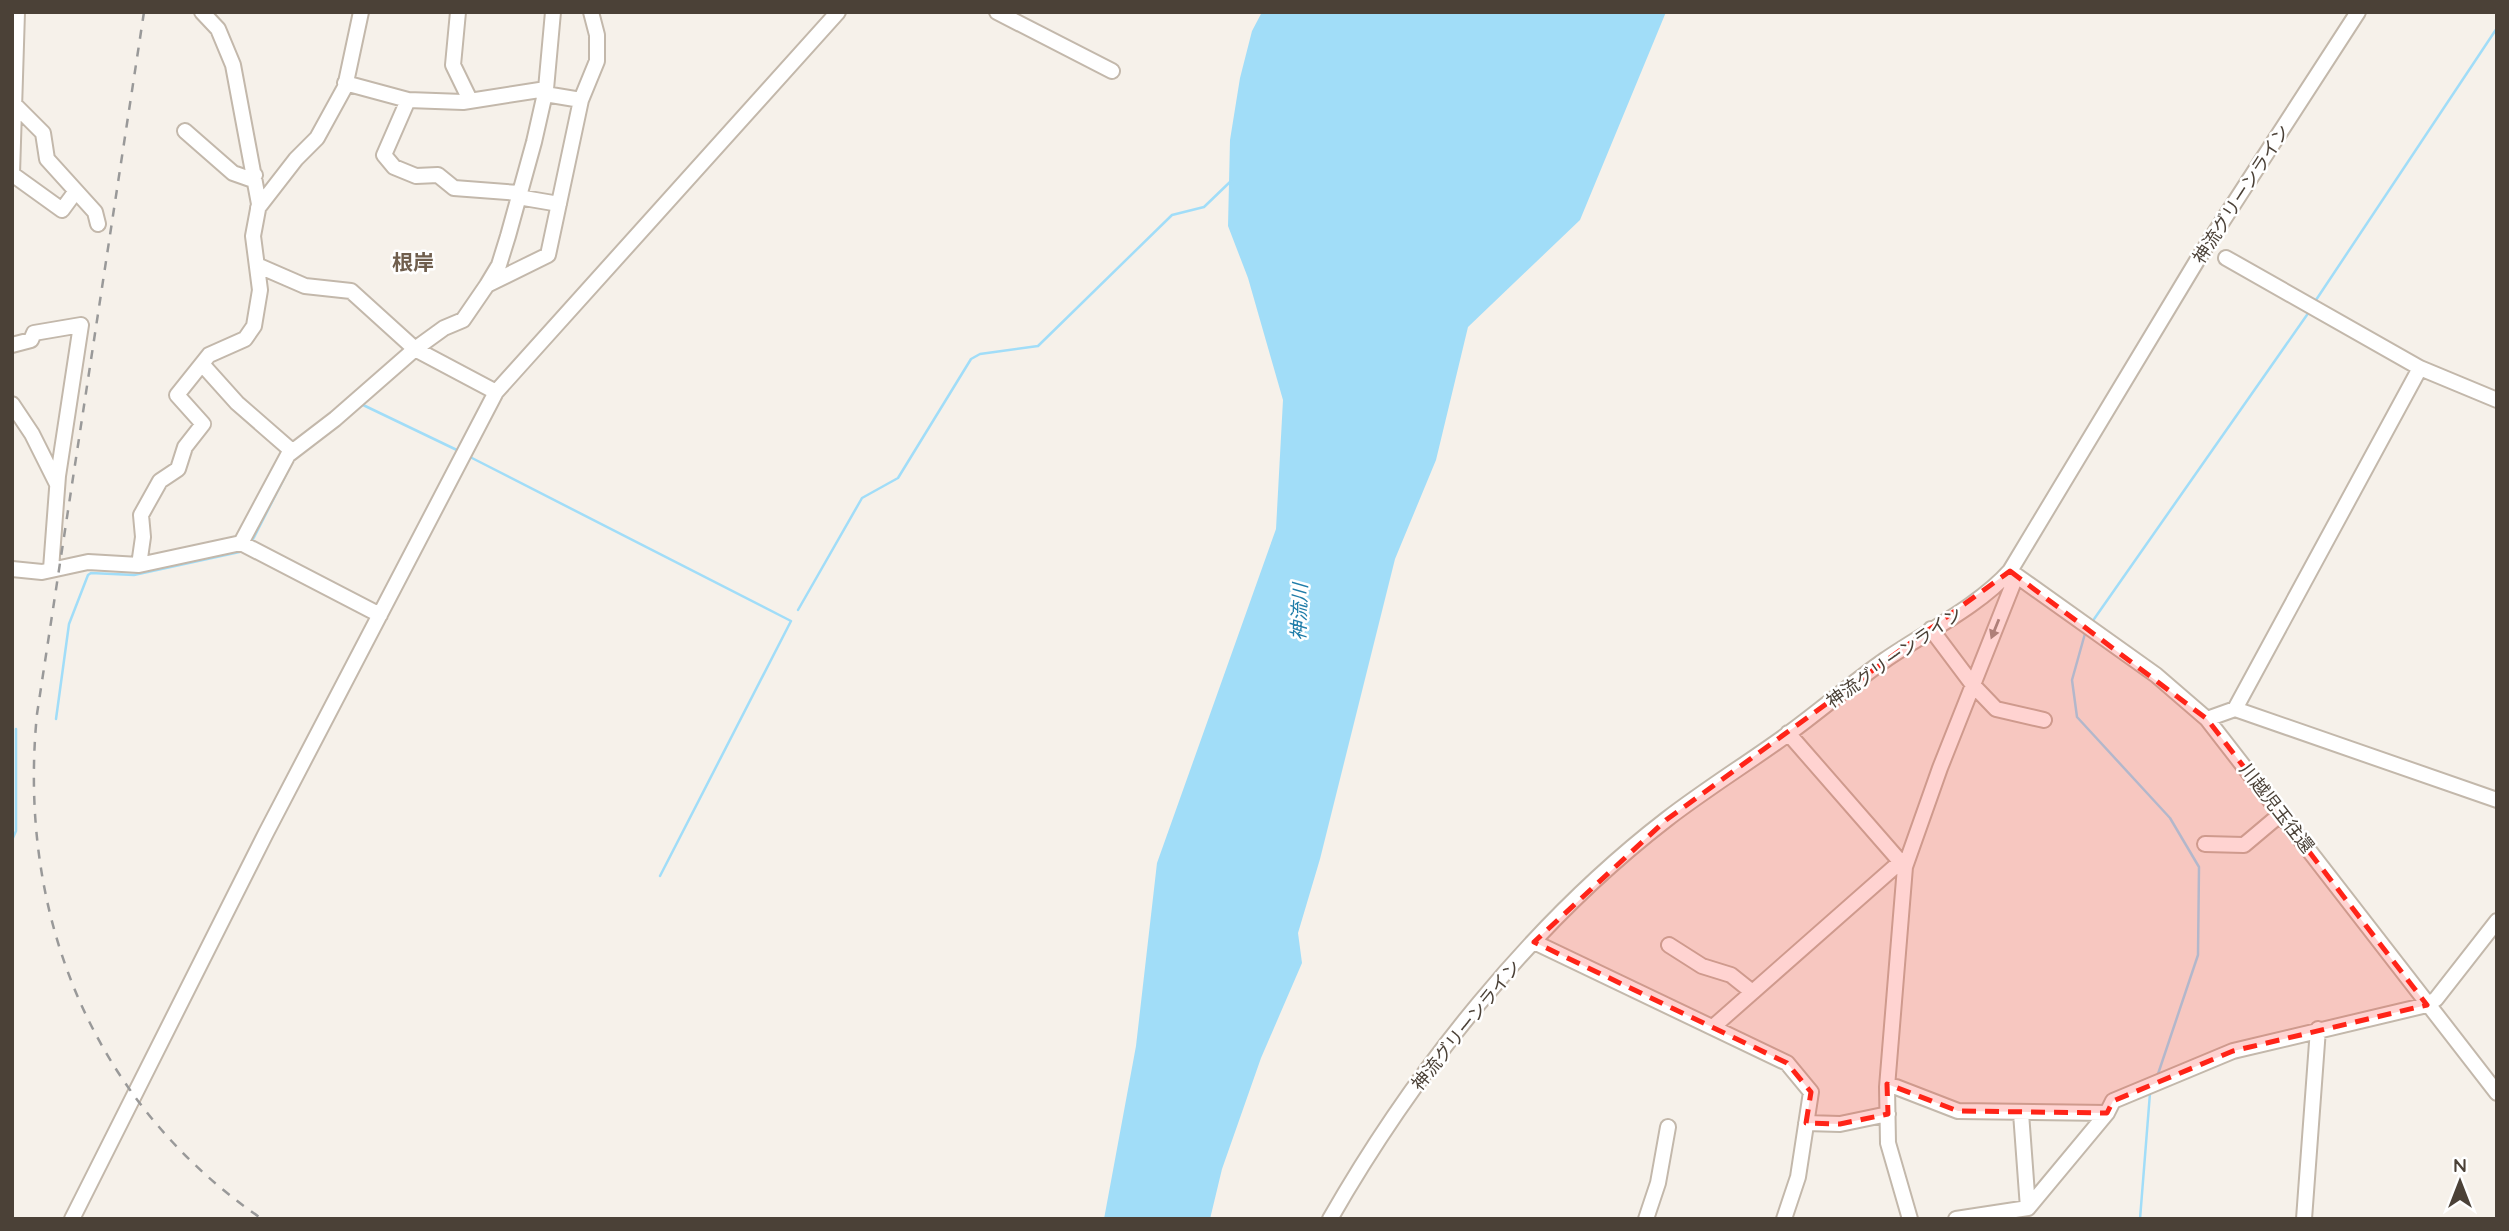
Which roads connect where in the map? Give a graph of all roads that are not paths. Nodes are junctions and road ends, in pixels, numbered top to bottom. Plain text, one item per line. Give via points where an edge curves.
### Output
1 (17, 12) edge
2 (202, 12) edge
3 (361, 12) edge
4 (458, 12) edge
5 (553, 12) edge
6 (591, 12) edge
7 (838, 12) edge
8 (997, 12) edge
9 (2358, 12) edge
10 (13, 27) edge
11 (1112, 71) dead end
12 (345, 83) junction
13 (546, 91) junction
14 (408, 100) junction
15 (470, 100) junction
16 (581, 100) junction
17 (12, 102) edge
18 (185, 131) dead end
19 (12, 174) edge
20 (255, 175) junction
21 (76, 191) junction
22 (518, 195) junction
23 (559, 204) junction
24 (258, 208) junction
25 (98, 223) dead end
26 (2226, 258) dead end
27 (259, 266) junction
28 (487, 285) junction
29 (12, 345) edge
30 (415, 349) junction
31 (202, 364) junction
32 (2420, 368) junction
33 (496, 393) junction
34 (2497, 400) edge
35 (12, 404) edge
36 (17, 419) edge
37 (292, 451) junction
38 (58, 484) junction
39 (242, 543) junction
40 (139, 565) junction
41 (12, 569) edge
42 (51, 569) junction
43 (2010, 571) junction
44 (380, 615) junction
45 (1931, 629) junction
46 (1973, 685) junction
47 (2235, 709) junction
48 (2207, 719) junction
49 (2044, 720) dead end
50 (1788, 733) junction
51 (2497, 800) edge
52 (2282, 813) junction
53 (2205, 845) dead end
54 (1902, 865) junction
55 (2497, 921) edge
56 (1534, 942) junction
57 (1669, 944) dead end
58 (1751, 990) junction
59 (2427, 1005) junction
60 (1713, 1027) junction
61 (2318, 1029) junction
62 (1887, 1087) junction
63 (2497, 1093) edge
64 (2021, 1113) junction
65 (2107, 1113) junction
66 (1888, 1114) junction
67 (1806, 1123) junction
68 (1668, 1127) dead end
69 (2028, 1208) junction
70 (72, 1219) edge
71 (1330, 1219) edge
72 (1646, 1219) edge
73 (1784, 1219) edge
74 (1910, 1219) edge
75 (1956, 1219) edge
76 (2304, 1219) edge

1 - 10 street
2 - 20 street via 218,29 233,65
3 - 12 street
4 - 15 street via 453,65
5 - 13 street
6 - 16 street via 597,61
7 - 33 street
8 - 11 street
9 - 43 street, 神流グリーンライン via 2198,259
10 - 17 street
12 - 14 street
12 - 24 street via 317,138
13 - 15 street
13 - 16 street
13 - 22 street
14 - 15 street
14 - 22 street via 384,155 394,167 416,176 438,175 454,188
16 - 23 street
17 - 19 street
17 - 21 street via 43,133 47,159
18 - 20 street via 233,173 250,179
19 - 21 street via 62,210
20 - 24 street
21 - 25 street via 95,212
22 - 23 street
22 - 28 street via 499,265
23 - 28 street via 548,255
24 - 27 street via 253,236
26 - 32 street
27 - 30 street via 305,286 351,291
27 - 31 street via 254,326 245,339 209,355
28 - 30 street via 463,320
29 - 38 street via 31,340 34,333 81,325
30 - 33 street
30 - 37 street
31 - 37 street via 237,403
31 - 40 street via 177,395 202,424 185,447 178,468 160,481 141,515
32 - 34 street
32 - 47 street
33 - 44 street
35 - 36 street
36 - 38 street
37 - 39 street
38 - 42 street
39 - 40 street
39 - 44 street
40 - 42 street via 88,562
41 - 42 street
43 - 45 street, 神流グリーンライン via 1986,593
43 -> 46 street via 2013,583
43 - 48 street, 川越児玉往還 via 2155,675
44 - 70 street
45 - 46 street
45 - 50 street, 神流グリーンライン
46 - 49 street via 1996,709
46 - 54 street
47 - 48 street
47 - 51 street
48 - 52 street, 川越児玉往還
50 - 54 street
50 - 56 street, 神流グリーンライン via 1666,820 1602,874
52 - 53 street via 2244,845
52 - 59 street, 川越児玉往還
54 - 58 street
54 - 62 street
55 - 59 street
56 - 60 street
56 - 71 street, 神流グリーンライン via 1413,1091
57 - 58 street
58 - 60 street
59 - 61 street
59 - 63 street, 川越児玉往還
60 - 67 street via 1787,1063 1811,1092
61 - 65 street via 2233,1051 2113,1101
61 - 76 street
62 - 64 street via 1958,1111
62 - 66 street
64 - 65 street
64 - 69 street
65 - 69 street
66 - 67 street via 1840,1124
66 - 74 street via 1888,1143
67 - 73 street via 1798,1177
68 - 72 street
69 - 75 street

